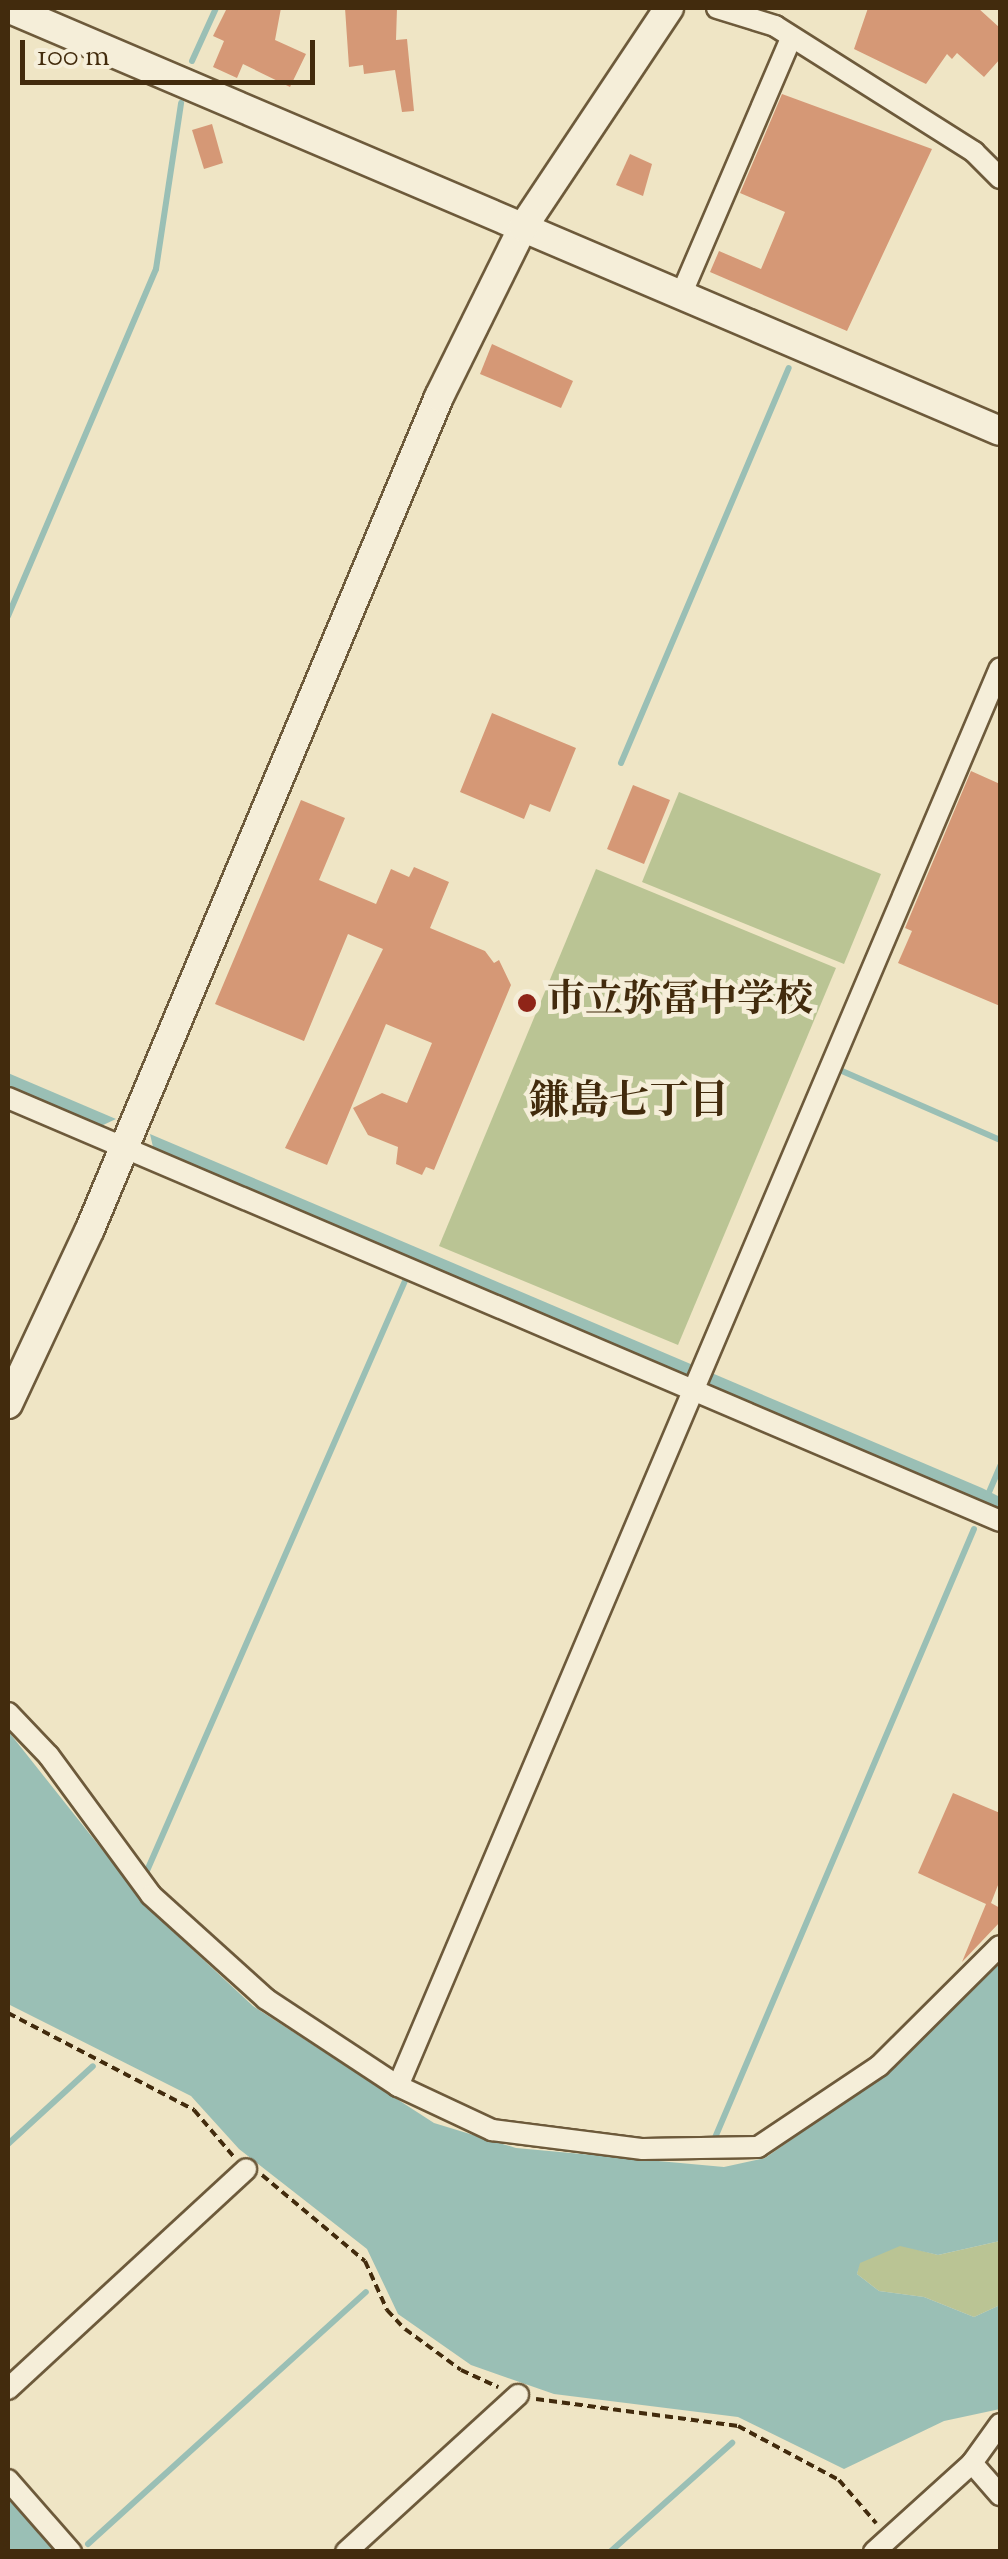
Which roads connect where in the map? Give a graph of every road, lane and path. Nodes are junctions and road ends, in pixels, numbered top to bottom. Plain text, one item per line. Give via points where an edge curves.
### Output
1 (8, 8) edge
2 (670, 8) edge
3 (716, 8) edge
4 (790, 38) junction
5 (1000, 178) edge
6 (523, 227) junction
7 (682, 294) junction
8 (1000, 431) edge
9 (1000, 668) edge
10 (8, 1098) edge
11 (124, 1146) junction
12 (692, 1392) junction
13 (8, 1404) edge
14 (1000, 1521) edge
15 (8, 1713) edge
16 (1000, 1946) edge
17 (8, 2012) edge
18 (398, 2086) junction
19 (246, 2169) junction
20 (8, 2389) edge
21 (518, 2395) junction
22 (1000, 2424) edge
23 (972, 2463) junction
24 (8, 2480) edge
25 (1000, 2495) edge
26 (881, 2545) edge
27 (71, 2552) edge
28 (346, 2552) edge

1 - 6 street
2 - 6 street
3 - 4 street via 764,22
4 - 5 street via 974,152
4 - 7 street
6 - 7 street
6 - 11 street via 431,414
7 - 8 street
9 - 12 street
10 - 11 street
11 - 12 street
11 - 13 street
12 - 14 street
12 - 18 street
15 - 18 street via 49,1756 152,1895 207,1948 307,2029
16 - 18 street via 879,2066 745,2152 643,2149 492,2130
17 - 19 path via 194,2110
19 - 20 street
19 - 21 path via 308,2209 366,2261 387,2310 405,2329 461,2370
21 - 26 path via 738,2426 840,2480
21 - 28 street
22 - 23 street
23 - 25 street
23 - 26 street
24 - 27 street

